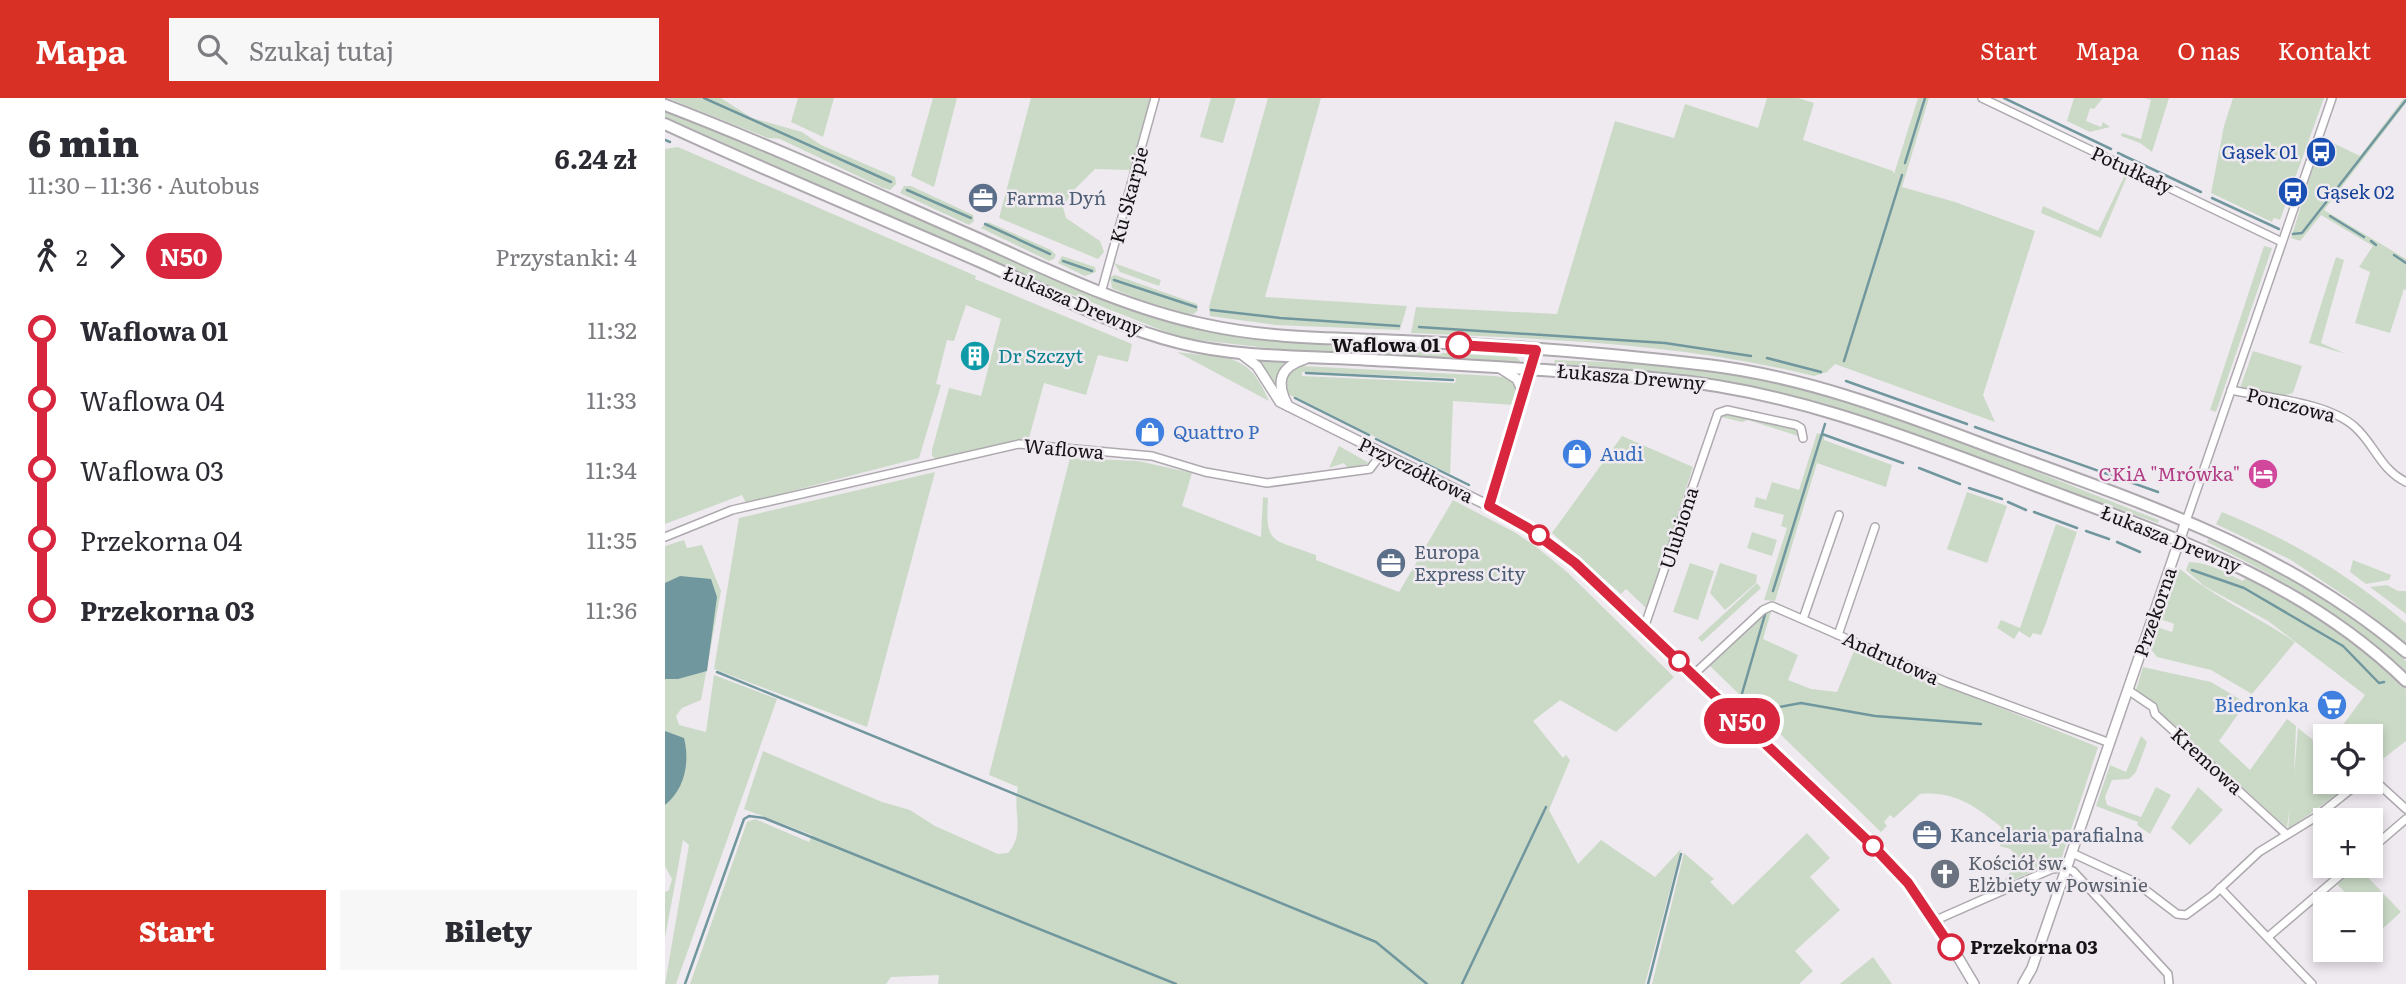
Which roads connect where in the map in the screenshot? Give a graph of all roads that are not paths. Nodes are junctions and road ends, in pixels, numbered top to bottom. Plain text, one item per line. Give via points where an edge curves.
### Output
1 (1156, 98) edge
2 (1982, 98) edge
3 (2332, 98) edge
4 (665, 105) edge
5 (665, 124) edge
6 (2283, 242) junction
7 (1101, 293) junction
8 (1536, 350) junction
9 (1235, 351) junction
10 (1311, 357) junction
11 (1499, 368) junction
12 (1530, 369) junction
13 (2231, 390) junction
14 (1523, 398) junction
15 (1289, 407) junction
16 (1803, 438) dead end
17 (1382, 453) junction
18 (2406, 482) edge
19 (1489, 506) junction
20 (1839, 515) dead end
21 (2186, 521) junction
22 (1875, 527) dead end
23 (665, 537) edge
24 (2180, 540) junction
25 (1803, 620) junction
26 (1644, 628) junction
27 (1838, 635) junction
28 (2406, 652) edge
29 (1693, 675) junction
30 (2406, 681) edge
31 (2128, 690) junction
32 (2110, 743) junction
33 (2383, 788) edge
34 (2345, 794) edge
35 (2406, 809) edge
36 (2406, 819) edge
37 (2287, 834) junction
38 (2383, 839) edge
39 (2072, 853) junction
40 (2066, 868) junction
41 (2337, 878) edge
42 (2220, 888) junction
43 (1936, 920) junction
44 (2268, 937) junction
45 (2032, 968) junction
46 (1973, 984) edge
47 (2023, 984) edge
48 (2029, 984) edge
49 (2169, 984) edge
50 (2312, 984) edge

1 - 7 street, Ku Skarpie
2 - 6 street, Potułkały
3 - 6 street, Przekorna
4 - 7 main road, Łukasza Drewny via 774,148
5 - 9 main road, Łukasza Drewny via 1112,318 1183,344
6 - 13 street, Przekorna
7 - 8 main road, Łukasza Drewny via 1158,313 1242,331
8 - 12 street
8 - 21 main road, Łukasza Drewny via 1710,365 1801,383 1913,418
9 - 10 main road, Łukasza Drewny
9 - 15 street, Przyczółkowa via 1257,366 1273,395
10 - 11 main road, Łukasza Drewny
10 - 15 street via 1291,363 1280,377
11 - 12 main road, Łukasza Drewny
11 - 14 street via 1517,379
12 - 14 street
12 - 24 main road, Łukasza Drewny via 1707,384 1807,404 1911,438
13 - 18 street, Ponczowa via 2343,418 2358,430 2383,465
13 - 21 street, Przekorna
14 - 19 street
15 - 17 street, Przyczółkowa
16 - 26 street, Ulubiona via 1796,425 1727,410 1718,413
17 - 19 street, Przyczółkowa
17 - 23 street, Waflowa via 1370,469 1267,483 1152,456 1019,444 741,508
19 - 26 street, Przyczółkowa via 1557,548
20 - 25 street
21 - 24 street, Przekorna
21 - 28 main road, Łukasza Drewny via 2312,582
22 - 27 street
24 - 30 main road, Łukasza Drewny via 2293,593 2376,652
24 - 31 street, Przekorna
25 - 27 street, Andrutowa
25 - 29 street, Andrutowa via 1766,607
26 - 29 street, Przyczółkowa
27 - 32 street, Andrutowa via 1958,687
29 - 43 street, Przyczółkowa via 1884,856
31 - 32 street, Przekorna
31 - 37 street, Kremowa via 2153,707 2155,715
32 - 39 street, Przekorna
33 - 35 street
34 - 37 street
36 - 38 street
37 - 42 street via 2240,867
39 - 40 street, Przekorna
39 - 42 street via 2134,882 2179,915 2193,912
40 - 43 street via 2052,869
40 - 45 street, Przekorna
40 - 49 street via 2168,974
41 - 44 street
42 - 44 street
43 - 46 street, Przyczółkowa
44 - 50 street
45 - 47 street, Przekorna
45 - 48 street, Przekorna

